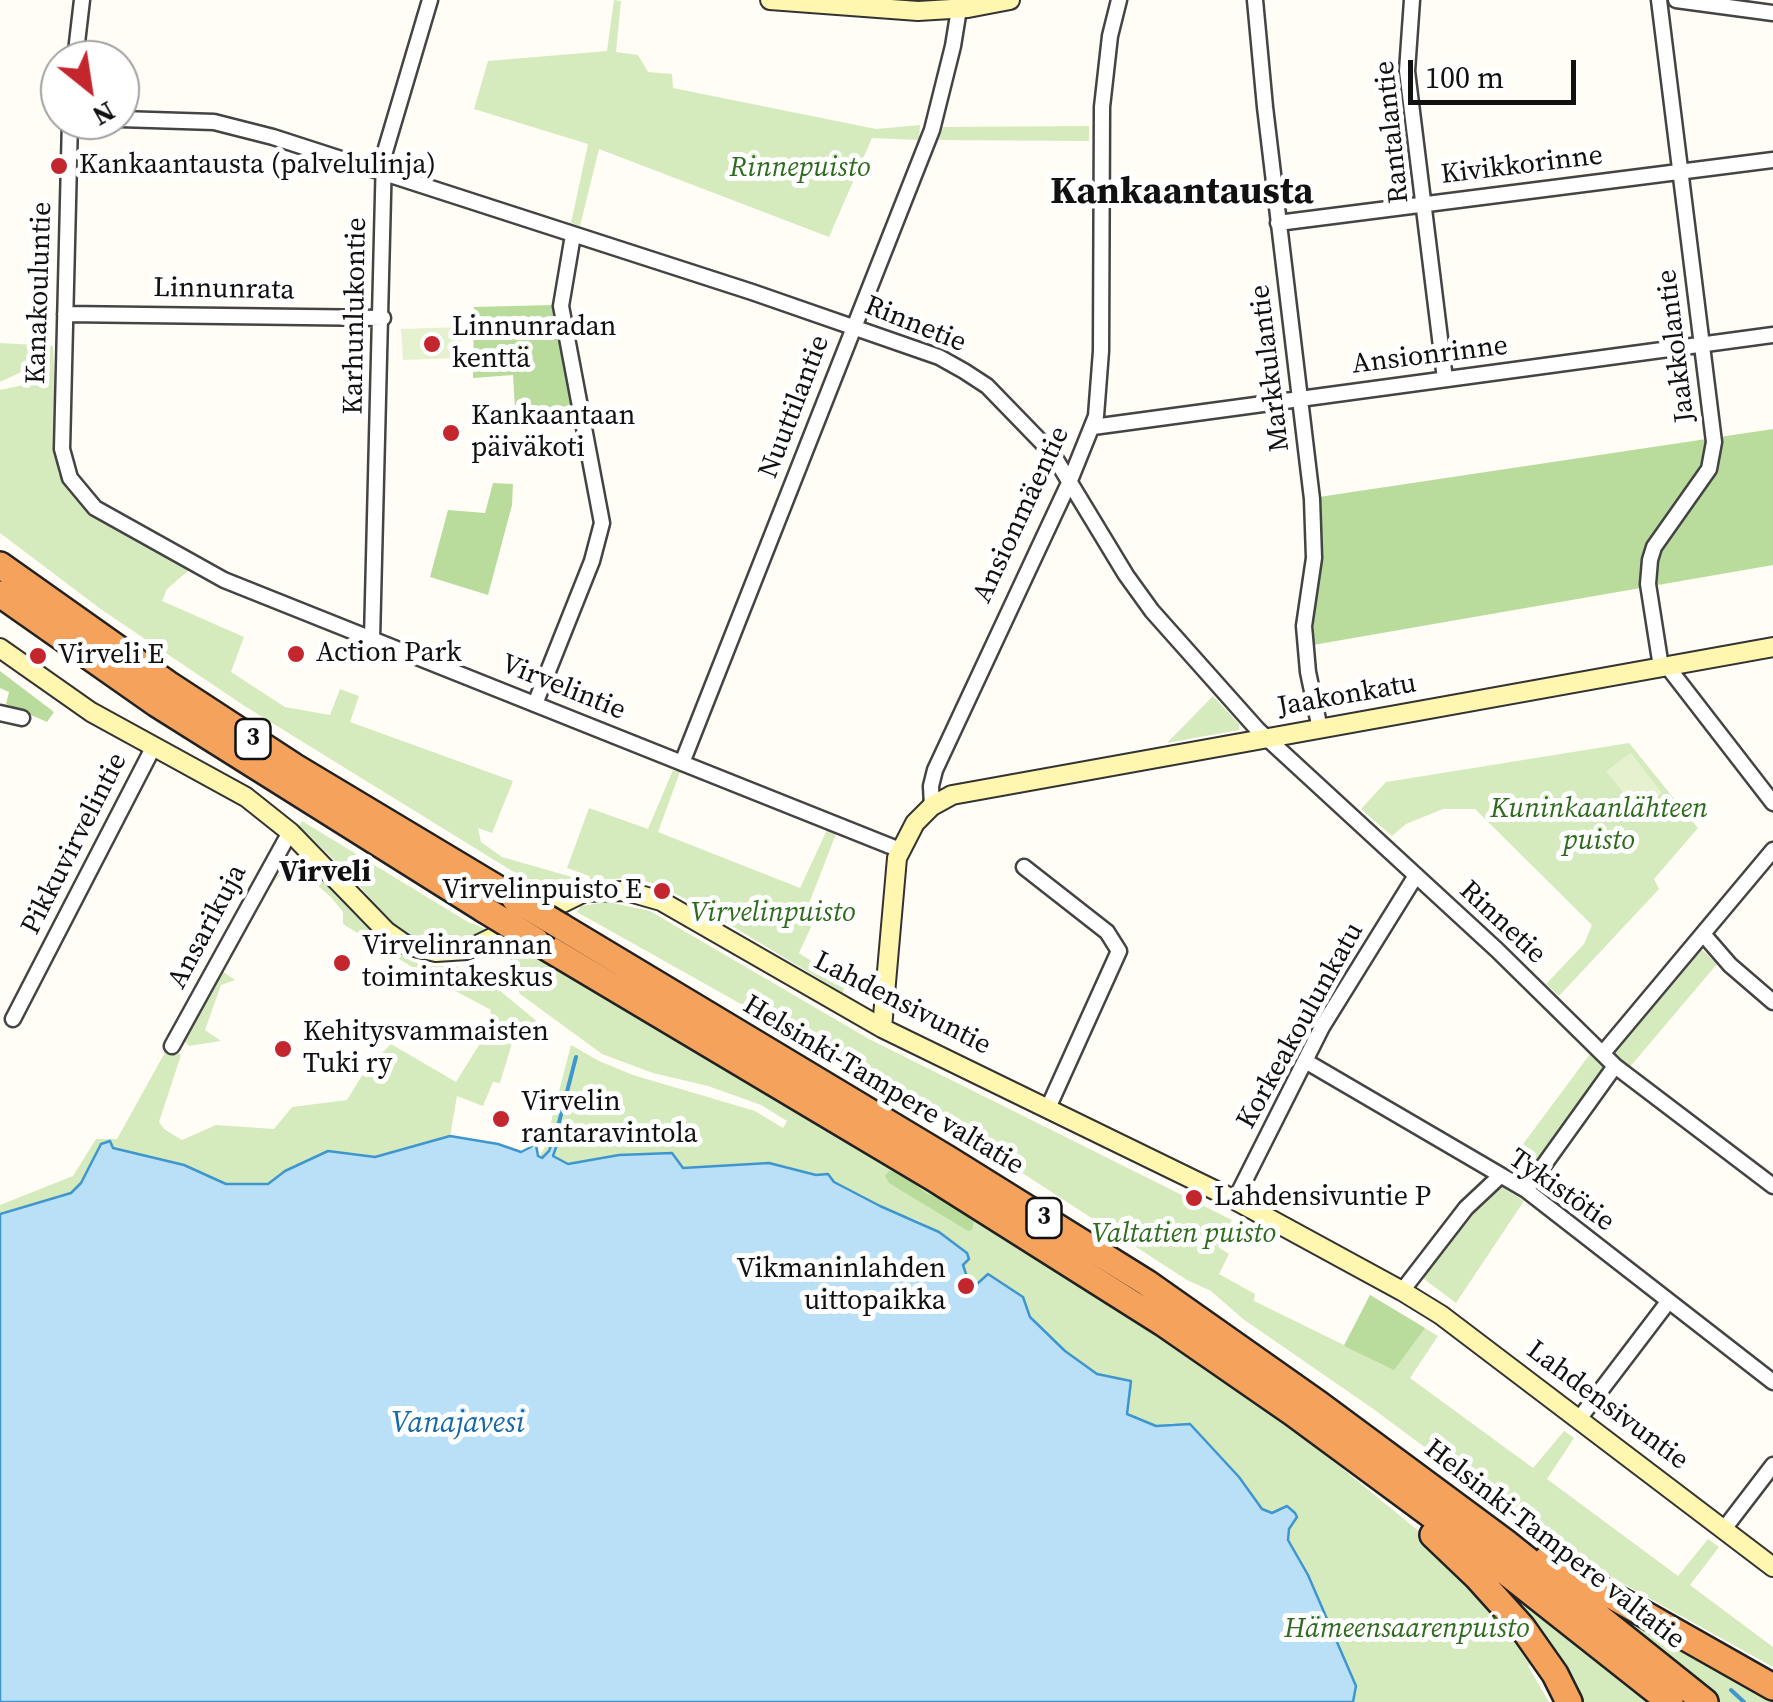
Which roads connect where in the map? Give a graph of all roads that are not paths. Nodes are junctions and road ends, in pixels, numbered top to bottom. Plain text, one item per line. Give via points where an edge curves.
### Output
1 (82, 0) edge
2 (430, 0) edge
3 (770, 0) edge
4 (1010, 0) edge
5 (1119, 0) edge
6 (1256, 0) edge
7 (1412, 0) edge
8 (1661, 0) edge
9 (1676, 0) edge
10 (958, 9) junction
11 (1773, 13) edge
12 (77, 40) edge
13 (140, 120) edge
14 (69, 140) edge
15 (1773, 160) edge
16 (1681, 171) junction
17 (384, 173) junction
18 (1425, 204) junction
19 (1278, 224) junction
20 (573, 235) junction
21 (65, 314) junction
22 (382, 318) junction
23 (853, 326) junction
24 (1773, 335) edge
25 (1702, 345) junction
26 (1445, 379) junction
27 (1301, 398) junction
28 (1093, 426) junction
29 (65, 468) joint
30 (1069, 482) junction
31 (0, 565) edge
32 (0, 594) edge
33 (372, 640) junction
34 (1773, 647) edge
35 (0, 648) edge
36 (1664, 667) junction
37 (535, 704) junction
38 (0, 713) edge
39 (22, 718) dead end
40 (1320, 729) junction
41 (1269, 738) junction
42 (154, 746) junction
43 (682, 763) junction
44 (1773, 803) edge
45 (932, 806) junction
46 (290, 832) junction
47 (900, 850) junction
48 (1773, 850) edge
49 (1024, 867) dead end
50 (1415, 878) junction
51 (1704, 935) junction
52 (1773, 1002) edge
53 (13, 1019) dead end
54 (882, 1028) junction
55 (172, 1046) dead end
56 (1602, 1053) junction
57 (1307, 1062) junction
58 (1615, 1066) junction
59 (1048, 1108) junction
60 (1499, 1176) junction
61 (1770, 1178) edge
62 (1526, 1190) junction
63 (1235, 1200) junction
64 (1402, 1291) junction
65 (1668, 1302) junction
66 (1773, 1382) edge
67 (1579, 1419) junction
68 (1773, 1464) edge
69 (1381, 1480) junction
70 (1724, 1529) junction
71 (1504, 1542) junction
72 (1773, 1566) edge
73 (1773, 1687) edge
74 (1569, 1702) edge
75 (1670, 1702) edge
76 (1705, 1702) edge

1 - 12 street
2 - 17 street, Karhunlukontie
3 - 10 main road
4 - 10 main road
5 - 28 street, Ansionmäentie via 1102,108 1101,350
6 - 19 street, Markkulantie
7 - 18 street, Rantalantie via 1407,71
8 - 16 street, Jaakkolantie
9 - 11 street
10 - 23 street, Nuuttilantie via 932,130
13 - 17 street, Rinnetie via 214,122
14 - 21 street, Kanakouluntie
15 - 16 street, Kivikkorinne
16 - 18 street, Kivikkorinne
16 - 25 street, Jaakkolantie
17 - 20 street, Rinnetie
17 - 22 street, Karhunlukontie
18 - 19 street, Kivikkorinne
18 - 26 street, Rantalantie
19 - 27 street, Markkulantie
20 - 23 street, Rinnetie
20 - 37 street via 561,306 602,523
21 - 22 street, Linnunrata
21 - 29 street, Kanakouluntie
22 - 33 street, Karhunlukontie
23 - 30 street, Rinnetie via 938,357 987,386 1052,453
23 - 43 street, Nuuttilantie
24 - 25 street, Ansionrinne
25 - 26 street, Ansionrinne
25 - 36 street, Jaakkolantie via 1714,442 1709,468 1650,560 1648,584
26 - 27 street, Ansionrinne
27 - 28 street, Ansionrinne
27 - 40 street, Markkulantie via 1314,558 1304,626
28 - 30 street, Ansionmäentie
29 - 33 street, Virvelintie via 96,508 171,552
30 - 41 street, Rinnetie via 1152,610
30 - 45 street, Ansionmäentie via 936,770
31 - 71 highway, Helsinki-Tampere valtatie / 3, bridge via 295,767 1147,1283
32 - 69 highway, Helsinki-Tampere valtatie / 3, bridge via 204,735 1163,1323
33 - 37 street, Virvelintie
34 - 36 main road, Jaakonkatu
35 - 42 main road, Lahdensivuntie via 91,712
36 - 40 main road, Jaakonkatu
36 - 44 street
37 - 43 street, Virvelintie
38 - 39 street
40 - 41 main road, Jaakonkatu
41 - 45 main road, Jaakonkatu via 952,795
41 - 50 street, Rinnetie
42 - 46 main road, Lahdensivuntie via 246,797
42 - 53 street, Pikkuvirvelintie
43 - 47 street, Virvelintie
45 - 47 main road, Ansionmäentie
46 - 54 main road, Lahdensivuntie via 396,939 470,954 568,898 626,891 661,900
46 - 55 street, Ansarikuja
47 - 54 main road, Ansionmäentie
48 - 51 street
49 - 59 street via 1107,932 1119,951
50 - 56 street, Rinnetie
50 - 57 street, Korkeakoulunkatu
51 - 52 street
51 - 56 street
54 - 59 main road, Lahdensivuntie
56 - 58 street, Rinnetie
57 - 60 street, Tykistötie
57 - 63 street, Korkeakoulunkatu
58 - 61 street, Rinnetie
58 - 62 street
59 - 63 main road, Lahdensivuntie
60 - 62 street, Tykistötie
60 - 64 street
62 - 65 street, Tykistötie
63 - 64 main road, Lahdensivuntie
64 - 67 main road, Lahdensivuntie
65 - 66 street, Tykistötie
65 - 67 street
67 - 70 main road, Lahdensivuntie
68 - 70 street
69 - 74 highway via 1522,1627
69 - 75 highway, Helsinki-Tampere valtatie / 3
70 - 72 main road, Lahdensivuntie
71 - 73 highway via 1543,1557
71 - 76 highway, Helsinki-Tampere valtatie / 3

